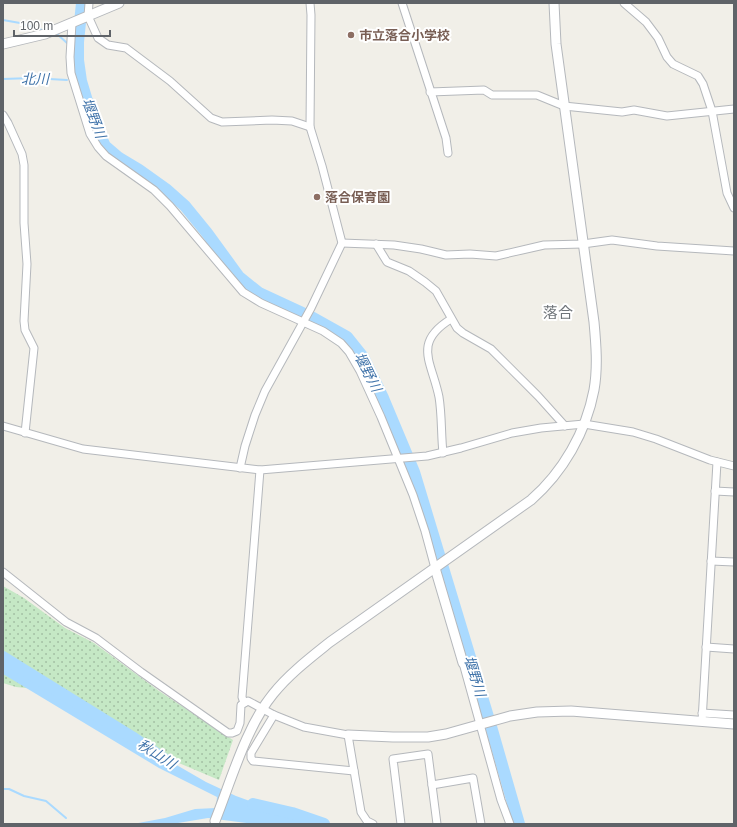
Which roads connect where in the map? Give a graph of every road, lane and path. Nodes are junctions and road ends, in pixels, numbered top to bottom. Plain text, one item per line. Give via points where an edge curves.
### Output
1 (89, 3) edge
2 (119, 3) edge
3 (310, 3) edge
4 (402, 3) edge
5 (554, 3) edge
6 (624, 3) edge
7 (87, 17) junction
8 (73, 22) junction
9 (3, 44) edge
10 (430, 92) junction
11 (564, 106) junction
12 (734, 108) edge
13 (712, 110) junction
14 (3, 115) edge
15 (310, 127) junction
16 (448, 153) dead end
17 (734, 208) edge
18 (342, 243) junction
19 (376, 244) junction
20 (583, 244) junction
21 (734, 252) edge
22 (451, 319) junction
23 (303, 321) junction
24 (584, 424) junction
25 (3, 426) edge
26 (565, 426) junction
27 (25, 433) junction
28 (442, 453) junction
29 (399, 459) junction
30 (717, 462) junction
31 (734, 466) edge
32 (240, 468) junction
33 (260, 470) junction
34 (715, 491) junction
35 (734, 492) edge
36 (711, 561) junction
37 (734, 562) edge
38 (436, 568) junction
39 (3, 572) edge
40 (706, 647) junction
41 (734, 649) edge
42 (463, 663) joint
43 (244, 702) junction
44 (263, 710) junction
45 (734, 714) edge
46 (274, 715) junction
47 (702, 717) junction
48 (481, 724) junction
49 (734, 724) edge
50 (348, 735) junction
51 (354, 771) junction
52 (432, 784) junction
53 (217, 823) edge
54 (373, 824) edge
55 (401, 824) edge
56 (437, 824) edge
57 (481, 824) edge
58 (510, 824) edge

1 - 7 street
2 - 7 street
3 - 15 street
4 - 10 street
5 - 11 street
6 - 13 street via 646,22 673,64 698,76
7 - 8 street
7 - 15 street via 98,38 108,45 126,48 170,80 211,118 222,122 292,121
8 - 9 street via 45,34
8 - 23 street via 71,73 90,134 98,147 106,156 154,190 243,292 261,303
10 - 11 street via 484,90 492,95 536,95
10 - 16 street via 446,138
11 - 13 street via 622,112 634,110 667,116
11 - 20 street
12 - 13 street
13 - 17 street via 727,193
14 - 27 street via 22,154 24,165 27,264 24,321 25,330 34,348
15 - 18 street
18 - 19 street
18 - 23 street
19 - 20 street via 446,255 496,256 544,245
19 - 22 street via 387,262 409,272 436,291
20 - 21 street via 612,240
20 - 24 street via 597,352 594,390
22 - 26 street via 463,333 491,349
22 - 28 street via 434,332 428,343 427,354 439,398
23 - 29 street via 341,343 349,352
23 - 32 street via 265,391 255,415
24 - 26 street
24 - 30 street via 656,438
24 - 38 street via 571,452 538,494
25 - 27 street
26 - 28 street via 512,433
27 - 32 street via 83,449
28 - 29 street
29 - 33 street
29 - 38 street
30 - 31 street
30 - 34 street
32 - 33 street
33 - 43 street via 242,697
34 - 35 street
34 - 36 street
36 - 37 street
36 - 40 street
38 - 42 street
38 - 44 street via 304,663 273,694
39 - 43 street via 66,622 96,638 228,733 237,731 241,705
40 - 41 street
40 - 47 street
42 - 48 street
43 - 44 street
44 - 46 street
44 - 53 street via 245,742
45 - 47 street
46 - 50 street via 304,727
46 - 51 street via 251,753 253,760
47 - 48 street via 571,710 510,716
47 - 49 street
48 - 50 street via 428,737
48 - 58 street
50 - 51 street
51 - 54 street via 361,812 367,821
52 - 55 street via 428,754 393,759
52 - 56 street
52 - 57 street via 473,778

